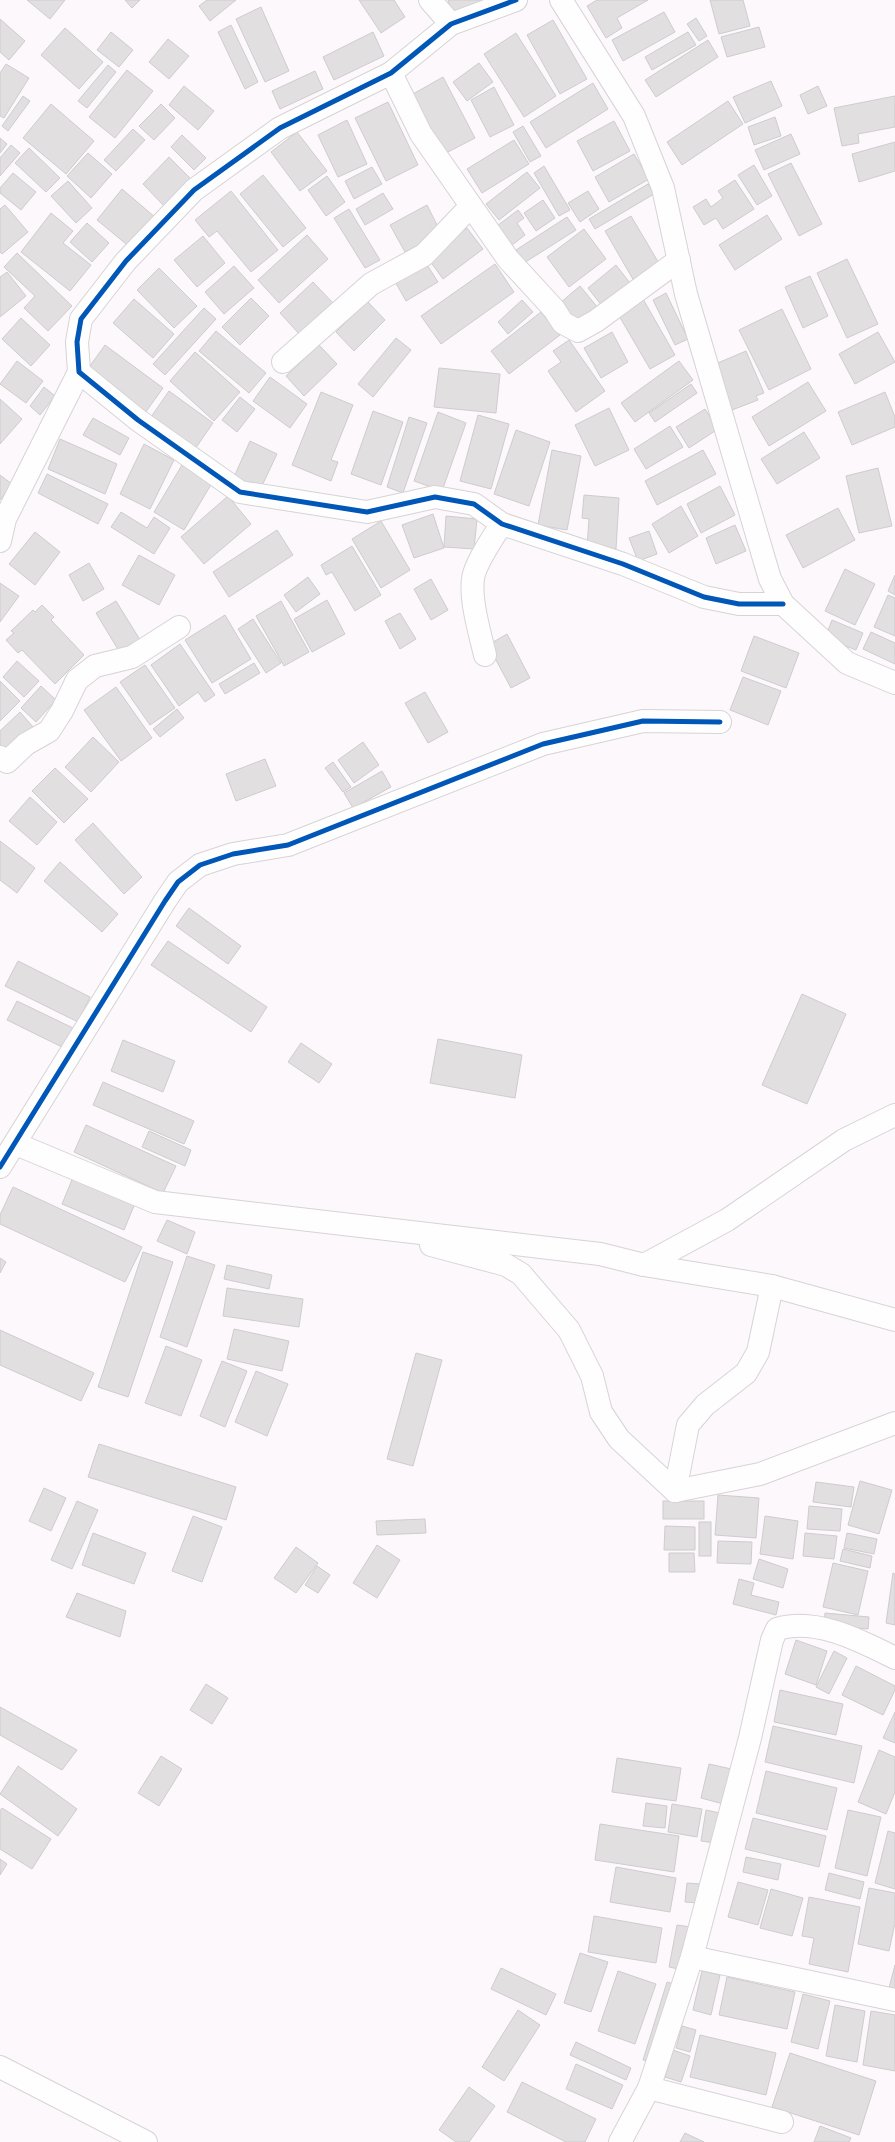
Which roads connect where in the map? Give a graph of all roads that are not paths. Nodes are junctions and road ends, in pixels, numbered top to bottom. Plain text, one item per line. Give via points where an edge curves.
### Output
1 (430, 0) edge
2 (516, 0) edge
3 (561, 0) edge
4 (451, 24) junction
5 (391, 73) junction
6 (470, 207) junction
7 (679, 260) junction
8 (283, 362) dead end
9 (79, 372) junction
10 (502, 524) junction
11 (0, 541) edge
12 (783, 604) junction
13 (179, 627) dead end
14 (485, 655) dead end
15 (895, 683) edge
16 (720, 722) dead end
17 (0, 757) edge
18 (895, 1115) edge
19 (16, 1144) junction
20 (0, 1167) edge
21 (367, 1228) junction
22 (644, 1265) junction
23 (772, 1286) junction
24 (895, 1320) edge
25 (895, 1423) edge
26 (675, 1491) junction
27 (895, 1658) edge
28 (692, 1957) junction
29 (895, 2000) edge
30 (0, 2067) edge
31 (649, 2088) junction
32 (782, 2122) dead end
33 (146, 2142) edge
34 (620, 2142) edge

1 - 4 street
2 - 4 street
3 - 7 street via 634,116 663,188
4 - 5 street
5 - 6 street via 421,134
5 - 9 street via 280,128 194,190 126,261 81,319 77,342
6 - 7 street via 508,259 554,309 563,323 578,331 596,321
6 - 8 street via 424,255 371,284
7 - 12 street via 686,294 770,579
9 - 10 street via 138,420 240,492 367,512 435,497 474,504
9 - 11 street via 5,519
10 - 12 street via 623,564 704,597 739,604
10 - 14 street via 472,578 475,611
12 - 15 street via 847,663
13 - 17 street via 132,657 95,666 77,680 49,731 26,744 7,762
16 - 19 street via 643,721 543,744 288,845 233,854 200,865 178,882 165,901
18 - 22 street via 844,1140 727,1220
19 - 20 street
19 - 21 street via 154,1202
21 - 22 street via 600,1254
21 - 26 street via 506,1265 521,1274 569,1330 592,1376 601,1412 618,1439
22 - 23 street
23 - 24 street
23 - 26 street via 758,1352 746,1373 705,1405 688,1424
25 - 26 street via 760,1474
27 - 28 street via 839,1631 790,1625 777,1629 772,1640 750,1738
28 - 29 street
28 - 31 street
30 - 33 street
31 - 32 street
31 - 34 street

